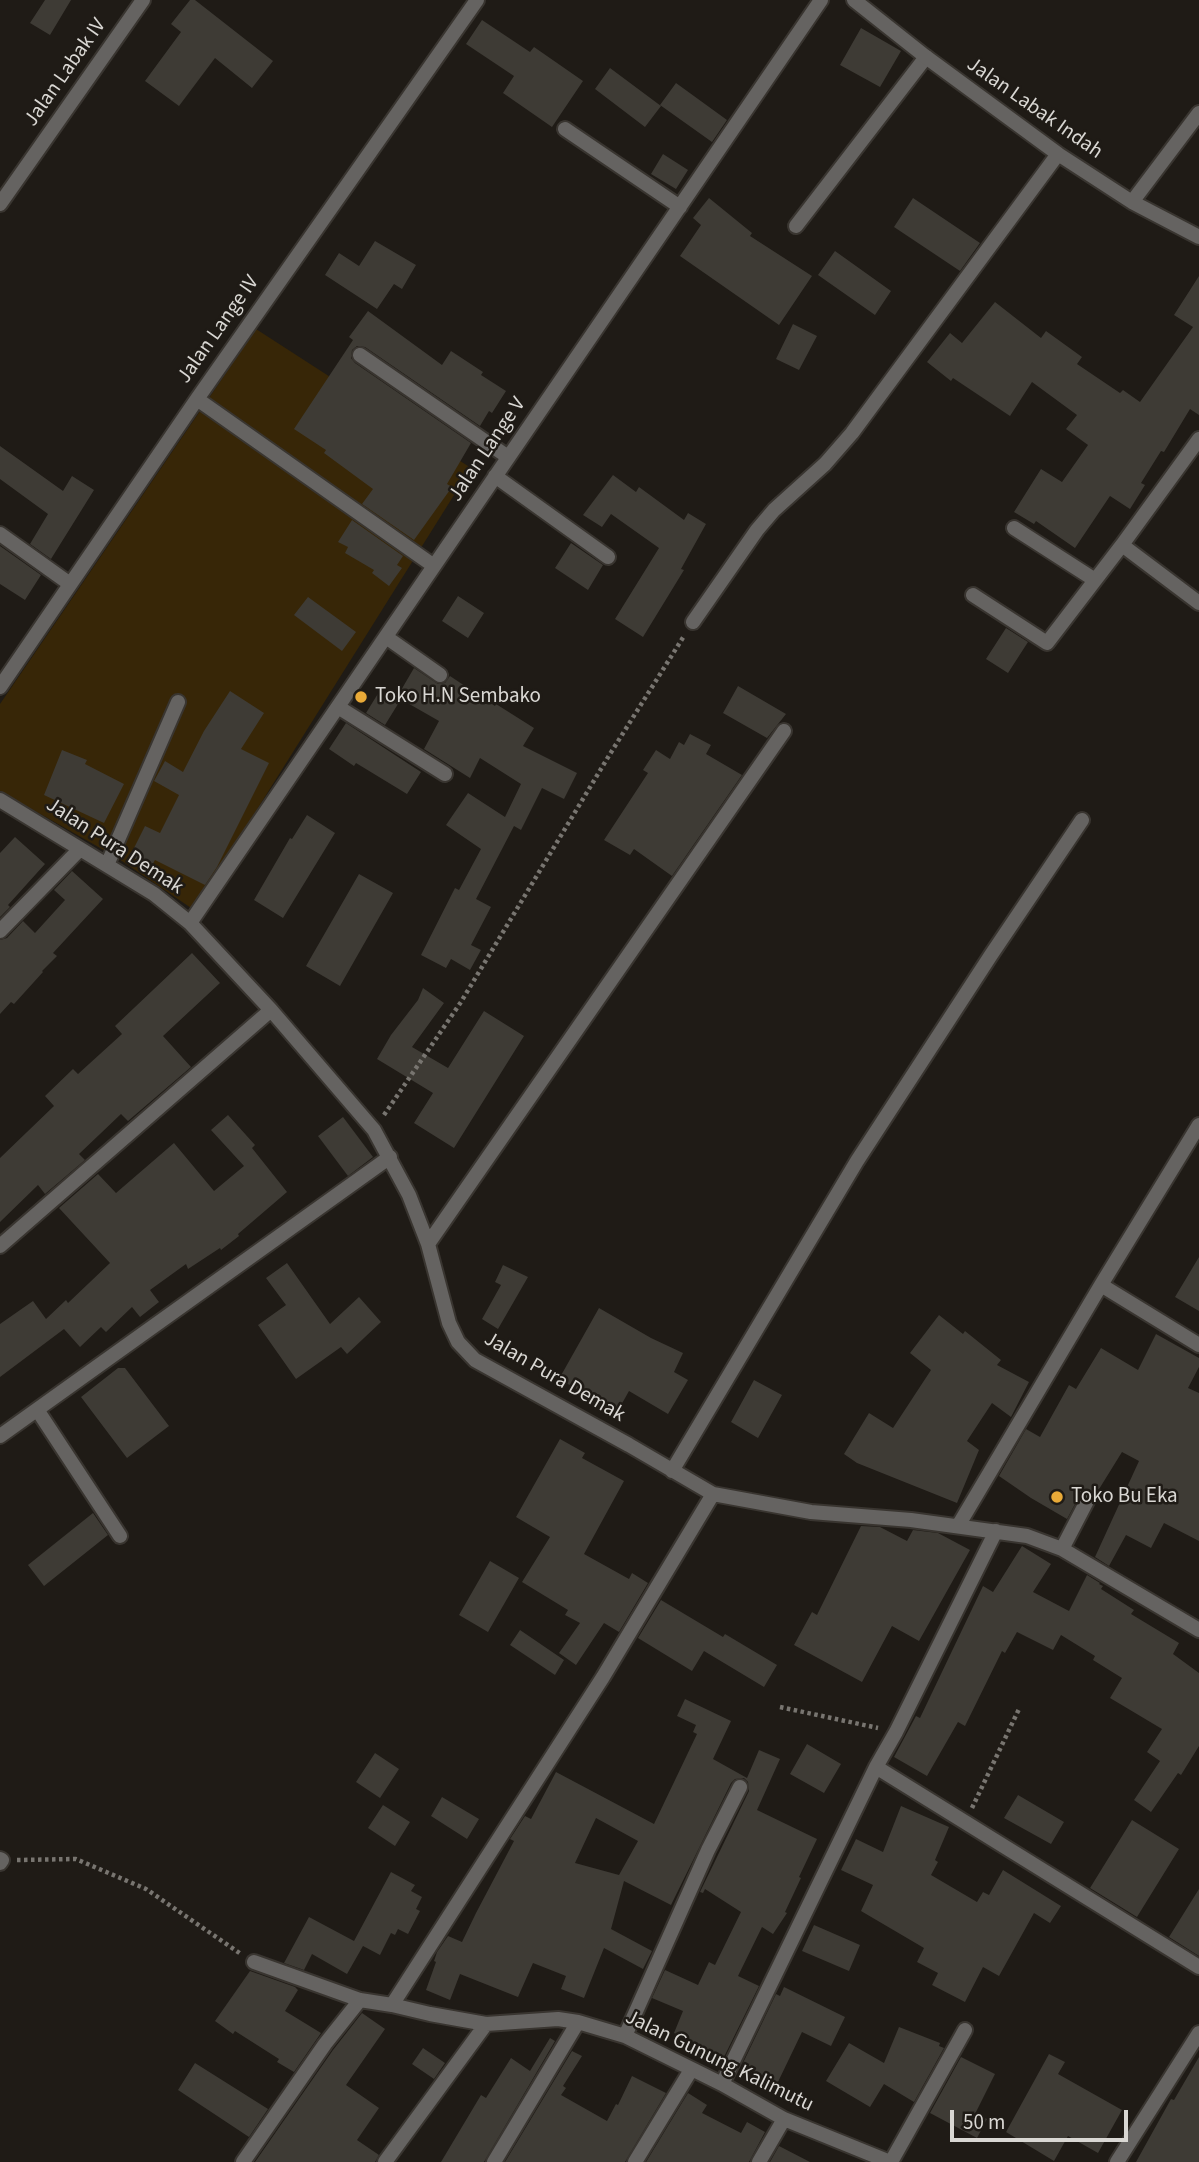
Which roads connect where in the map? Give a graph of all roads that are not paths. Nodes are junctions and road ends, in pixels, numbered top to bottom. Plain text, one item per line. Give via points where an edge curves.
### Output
1 (143, 0) edge
2 (477, 0) edge
3 (821, 0) edge
4 (854, 0) edge
5 (926, 57) junction
6 (1199, 113) edge
7 (565, 129) dead end
8 (1058, 154) junction
9 (1132, 202) junction
10 (0, 204) edge
11 (680, 207) junction
12 (796, 226) dead end
13 (1199, 237) edge
14 (360, 355) dead end
15 (197, 399) junction
16 (1199, 439) edge
17 (508, 457) junction
18 (495, 476) junction
19 (1014, 528) dead end
20 (0, 534) edge
21 (1122, 545) junction
22 (608, 557) dead end
23 (434, 566) junction
24 (1095, 580) junction
25 (70, 584) junction
26 (973, 595) dead end
27 (1199, 603) edge
28 (693, 622) road end
29 (386, 637) junction
30 (440, 675) dead end
31 (0, 687) edge
32 (178, 702) dead end
33 (338, 706) junction
34 (784, 731) dead end
35 (444, 774) dead end
36 (0, 800) edge
37 (1082, 820) dead end
38 (80, 849) junction
39 (107, 865) junction
40 (190, 923) junction
41 (0, 931) edge
42 (271, 1010) junction
43 (1199, 1125) edge
44 (390, 1157) junction
45 (428, 1244) junction
46 (0, 1246) edge
47 (1101, 1285) junction
48 (1199, 1345) edge
49 (38, 1410) junction
50 (0, 1436) edge
51 (672, 1471) junction
52 (713, 1494) junction
53 (1088, 1499) dead end
54 (958, 1526) junction
55 (996, 1531) junction
56 (120, 1536) dead end
57 (1062, 1549) junction
58 (1199, 1630) edge
59 (876, 1767) junction
60 (740, 1787) dead end
61 (254, 1962) road end
62 (1199, 1967) edge
63 (360, 2000) junction
64 (392, 2005) junction
65 (578, 2022) junction
66 (486, 2024) junction
67 (965, 2030) dead end
68 (1199, 2033) edge
69 (625, 2036) junction
70 (691, 2070) junction
71 (722, 2084) junction
72 (784, 2119) junction
73 (243, 2162) edge
74 (385, 2162) edge
75 (494, 2162) edge
76 (635, 2162) edge
77 (759, 2162) edge
78 (891, 2162) edge
79 (1117, 2162) edge

1 - 10 street, Jalan Labak IV
2 - 15 street, Jalan Lange IV
3 - 11 street, Jalan Lange V
4 - 5 street, Jalan Labak Indah
5 - 8 street, Jalan Labak Indah
5 - 12 street
6 - 9 street
7 - 11 street
8 - 9 street, Jalan Labak Indah
8 - 28 street via 852,433 757,530
9 - 13 street, Jalan Labak Indah
11 - 17 street, Jalan Lange V
14 - 17 street
15 - 23 street
15 - 25 street, Jalan Lange IV
16 - 21 street
17 - 18 street, Jalan Lange V
18 - 22 street
18 - 23 street, Jalan Lange V
19 - 24 street
20 - 25 street
21 - 24 street
21 - 27 street
23 - 29 street, Jalan Lange V
24 - 26 street via 1047,643
25 - 31 street, Jalan Lange IV
29 - 30 street
29 - 33 street, Jalan Lange V
32 - 39 street
33 - 35 street
33 - 40 street, Jalan Lange V
34 - 45 street
36 - 38 street, Jalan Pura Demak
37 - 51 street via 857,1161
38 - 39 street, Jalan Pura Demak
38 - 41 street
39 - 40 street, Jalan Pura Demak
40 - 42 street, Jalan Pura Demak
42 - 44 street, Jalan Pura Demak via 374,1130
42 - 46 street
43 - 47 street
44 - 45 street, Jalan Pura Demak
44 - 49 street
45 - 51 street, Jalan Pura Demak via 449,1323 458,1342 475,1360
47 - 48 street
47 - 54 street
49 - 50 street
49 - 56 street
51 - 52 street, Jalan Pura Demak
52 - 54 street, Jalan Pura Demak via 811,1512
52 - 64 street via 603,1677
53 - 57 street
54 - 55 street, Jalan Pura Demak
55 - 57 street, Jalan Pura Demak
55 - 59 street
57 - 58 street, Jalan Pura Demak
59 - 62 street
59 - 71 street
60 - 69 street
61 - 63 street, Jalan Gunung Kalimutu
63 - 64 street, Jalan Gunung Kalimutu
63 - 73 street
64 - 66 street, Jalan Gunung Kalimutu
65 - 66 street, Jalan Gunung Kalimutu
65 - 69 street, Jalan Gunung Kalimutu
65 - 75 street
66 - 74 street
67 - 78 street
68 - 79 street
69 - 70 street, Jalan Gunung Kalimutu
70 - 71 street, Jalan Gunung Kalimutu
70 - 76 street
71 - 72 street, Jalan Gunung Kalimutu
72 - 77 street
72 - 78 street, Jalan Gunung Kalimutu

